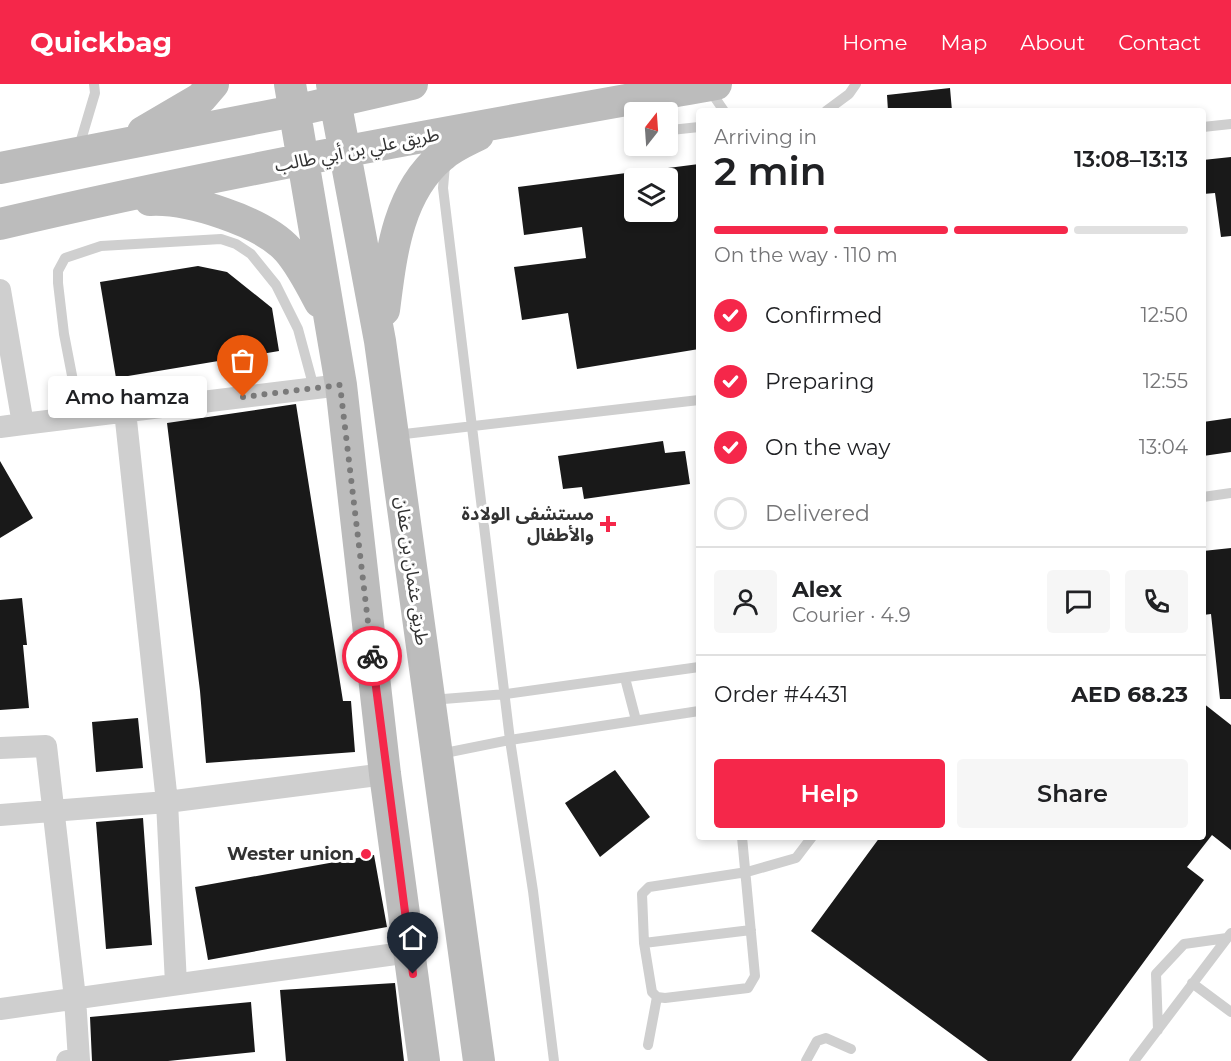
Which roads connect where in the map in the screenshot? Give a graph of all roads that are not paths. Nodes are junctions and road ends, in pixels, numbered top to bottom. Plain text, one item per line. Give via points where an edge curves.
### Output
1 (94, 84) edge
2 (213, 84) edge
3 (412, 84) edge
4 (856, 84) edge
5 (711, 85) edge
6 (334, 93) edge
7 (292, 98) edge
8 (722, 108) edge
9 (830, 108) edge
10 (526, 117) junction
11 (1231, 124) edge
12 (696, 127) edge
13 (1206, 128) edge
14 (678, 129) edge
15 (118, 146) junction
16 (446, 152) junction
17 (347, 153) junction
18 (76, 154) junction
19 (303, 160) junction
20 (0, 168) edge
21 (89, 203) junction
22 (0, 224) edge
23 (0, 290) edge
24 (331, 323) junction
25 (380, 341) junction
26 (327, 386) junction
27 (696, 400) edge
28 (125, 411) junction
29 (80, 417) junction
30 (23, 424) junction
31 (471, 426) junction
32 (0, 427) edge
33 (393, 435) junction
34 (1231, 493) edge
35 (1206, 497) edge
36 (696, 667) edge
37 (625, 678) junction
38 (506, 694) junction
39 (429, 700) junction
40 (696, 711) edge
41 (636, 720) junction
42 (510, 740) junction
43 (0, 748) edge
44 (437, 755) junction
45 (385, 774) junction
46 (167, 802) junction
47 (54, 811) junction
48 (0, 815) edge
49 (742, 840) edge
50 (810, 840) edge
51 (747, 872) junction
52 (751, 930) junction
53 (1229, 935) edge
54 (644, 943) junction
55 (410, 952) junction
56 (1192, 983) junction
57 (176, 984) junction
58 (657, 997) junction
59 (75, 998) junction
60 (0, 1009) edge
61 (1231, 1012) edge
62 (1158, 1030) junction
63 (648, 1045) dead end
64 (851, 1049) dead end
65 (67, 1061) edge
66 (424, 1061) edge
67 (479, 1061) edge
68 (554, 1061) edge
69 (806, 1061) edge
70 (1134, 1061) edge

1 - 18 lane via 95,93
2 - 15 main road via 201,98
3 - 6 main road
4 - 9 lane
5 - 8 lane
5 - 10 main road, طريق علي بن أبي طالب
6 - 7 main road
6 - 17 main road, طريق عثمان بن عفان
7 - 15 main road
7 - 19 main road
10 - 16 main road via 482,132
10 - 17 main road, طريق علي بن أبي طالب
11 - 13 lane
12 - 14 lane
15 - 18 main road
16 - 25 main road via 409,196 391,256
16 - 31 lane via 443,188
17 - 19 main road, طريق علي بن أبي طالب
17 - 25 main road, طريق عثمان بن عفان
18 - 20 main road
19 - 21 main road, طريق علي بن أبي طالب
19 - 24 main road
21 - 22 main road, طريق علي بن أبي طالب
21 - 24 main road via 161,199 244,220 287,249 309,280
23 - 30 street
24 - 26 main road
25 - 33 main road, طريق عثمان بن عفان
26 - 28 street
26 - 29 lane via 276,285 251,254 221,239 101,246 65,258 58,271 63,334
26 - 45 main road
27 - 31 lane
28 - 29 street
28 - 46 street
29 - 30 street
30 - 32 street
31 - 33 lane
31 - 38 lane
33 - 39 main road, طريق عثمان بن عفان
34 - 35 lane
36 - 37 lane
37 - 38 lane
37 - 41 lane
38 - 39 lane
38 - 42 lane
39 - 44 main road, طريق عثمان بن عفان
40 - 41 lane
41 - 42 lane
42 - 44 lane
42 - 68 lane
43 - 47 street via 46,746
44 - 67 main road, طريق عثمان بن عفان
45 - 46 street
45 - 55 main road
46 - 47 street
46 - 57 street
47 - 48 street
47 - 59 street
49 - 51 lane
50 - 51 lane via 796,858
51 - 52 lane
51 - 54 lane via 649,887 641,902
52 - 54 lane
52 - 58 lane via 755,976 748,988
53 - 56 lane
53 - 62 lane via 1184,944 1156,974
54 - 58 lane via 652,992
55 - 57 street
55 - 66 main road
56 - 61 lane
56 - 62 lane
57 - 59 street
58 - 63 lane
59 - 60 street
59 - 65 street via 79,1060
62 - 70 lane
64 - 69 lane via 826,1038 817,1041

